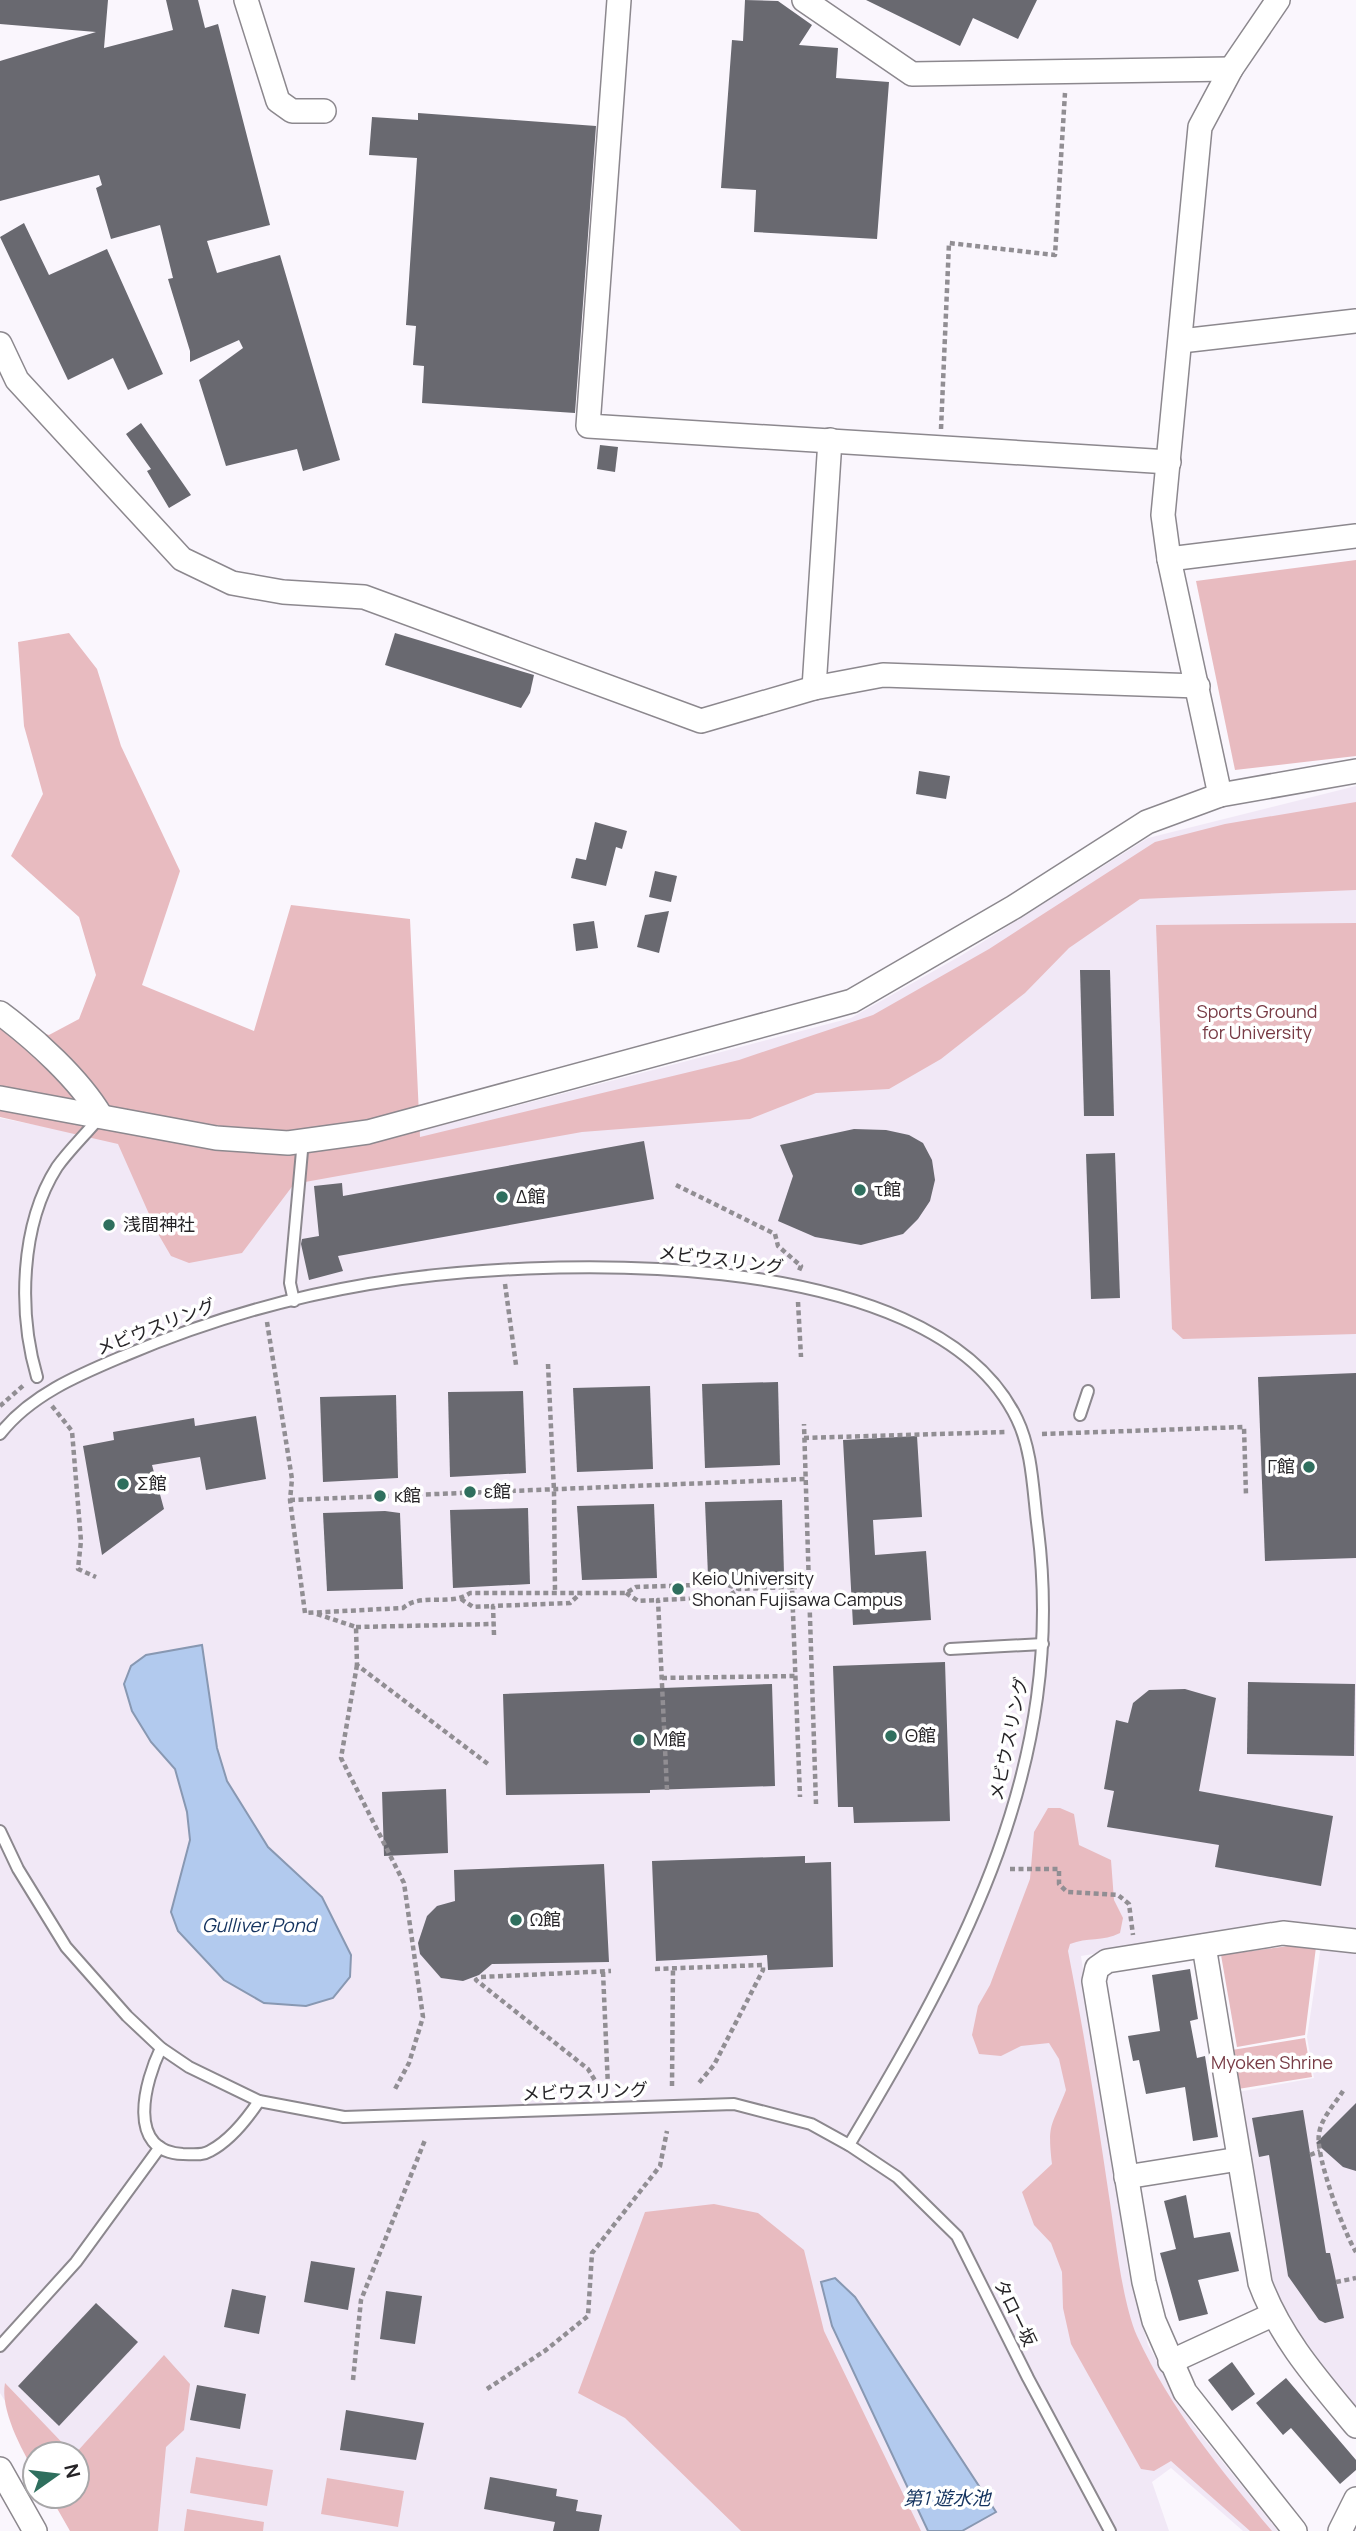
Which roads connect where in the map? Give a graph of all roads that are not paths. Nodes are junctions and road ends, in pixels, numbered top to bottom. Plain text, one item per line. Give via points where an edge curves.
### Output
1 (246, 0) edge
2 (619, 0) edge
3 (804, 0) edge
4 (1278, 0) edge
5 (1231, 69) junction
6 (324, 111) dead end
7 (1356, 321) edge
8 (1181, 341) junction
9 (0, 344) edge
10 (830, 440) junction
11 (1169, 462) junction
12 (1356, 536) edge
13 (1169, 559) junction
14 (1198, 686) junction
15 (814, 688) junction
16 (1356, 771) edge
17 (1220, 796) junction
18 (0, 1013) edge
19 (0, 1098) edge
20 (101, 1116) junction
21 (303, 1140) junction
22 (294, 1301) junction
23 (37, 1377) road end
24 (1088, 1391) dead end
25 (1080, 1415) dead end
26 (0, 1434) edge
27 (1043, 1644) junction
28 (950, 1649) dead end
29 (0, 1831) edge
30 (1356, 1941) edge
31 (1204, 1946) junction
32 (161, 2048) junction
33 (259, 2101) junction
34 (849, 2145) junction
35 (160, 2147) junction
36 (1238, 2159) junction
37 (1126, 2177) junction
38 (1272, 2315) junction
39 (0, 2346) edge
40 (1170, 2362) junction
41 (1356, 2426) edge
42 (0, 2469) edge
43 (1356, 2499) edge
44 (35, 2531) edge
45 (1110, 2531) edge
46 (1295, 2531) edge
47 (1340, 2531) edge

1 - 6 street via 278,101 292,111
2 - 10 street via 588,426
3 - 5 street via 912,74
4 - 5 street
5 - 8 street via 1200,127
7 - 8 street
8 - 11 street
9 - 15 street via 18,380 182,559 233,583 283,592 364,597 701,721
10 - 11 street
10 - 15 street
11 - 13 street via 1163,515
12 - 13 street
13 - 14 street
14 - 15 street via 883,675
14 - 17 street
16 - 17 street
17 - 21 street via 1147,822 1014,907 852,1001 368,1132
18 - 20 street via 70,1076
19 - 20 street
20 - 21 street via 216,1138
20 - 23 lane via 57,1168 36,1216 26,1297 29,1350
21 - 22 lane via 289,1283
22 - 26 lane, メビウスリング via 172,1336 45,1394
22 - 27 lane, メビウスリング via 425,1277 545,1267 662,1269 795,1286 898,1318 943,1340 982,1371 1016,1416 1029,1461 1043,1573
24 - 25 lane
27 - 28 lane
27 - 34 lane, メビウスリング via 1025,1765 977,1912 942,1987
29 - 32 lane, メビウスリング via 66,1947 94,1982
30 - 31 street via 1283,1933
31 - 36 street
31 - 37 street via 1107,1961 1097,1968 1094,1981
32 - 33 lane, メビウスリング via 216,2082
32 - 35 lane via 142,2105 151,2136
33 - 34 lane, メビウスリング via 344,2117 734,2104 811,2124
33 - 35 lane via 248,2118 209,2152 172,2153
34 - 45 lane, タロー坂 via 897,2177 957,2236
35 - 39 lane via 76,2262
36 - 37 street
36 - 38 street via 1260,2283
37 - 40 street via 1144,2282
38 - 40 street
38 - 41 street via 1290,2346
40 - 46 street via 1203,2419
42 - 44 street
43 - 47 street

